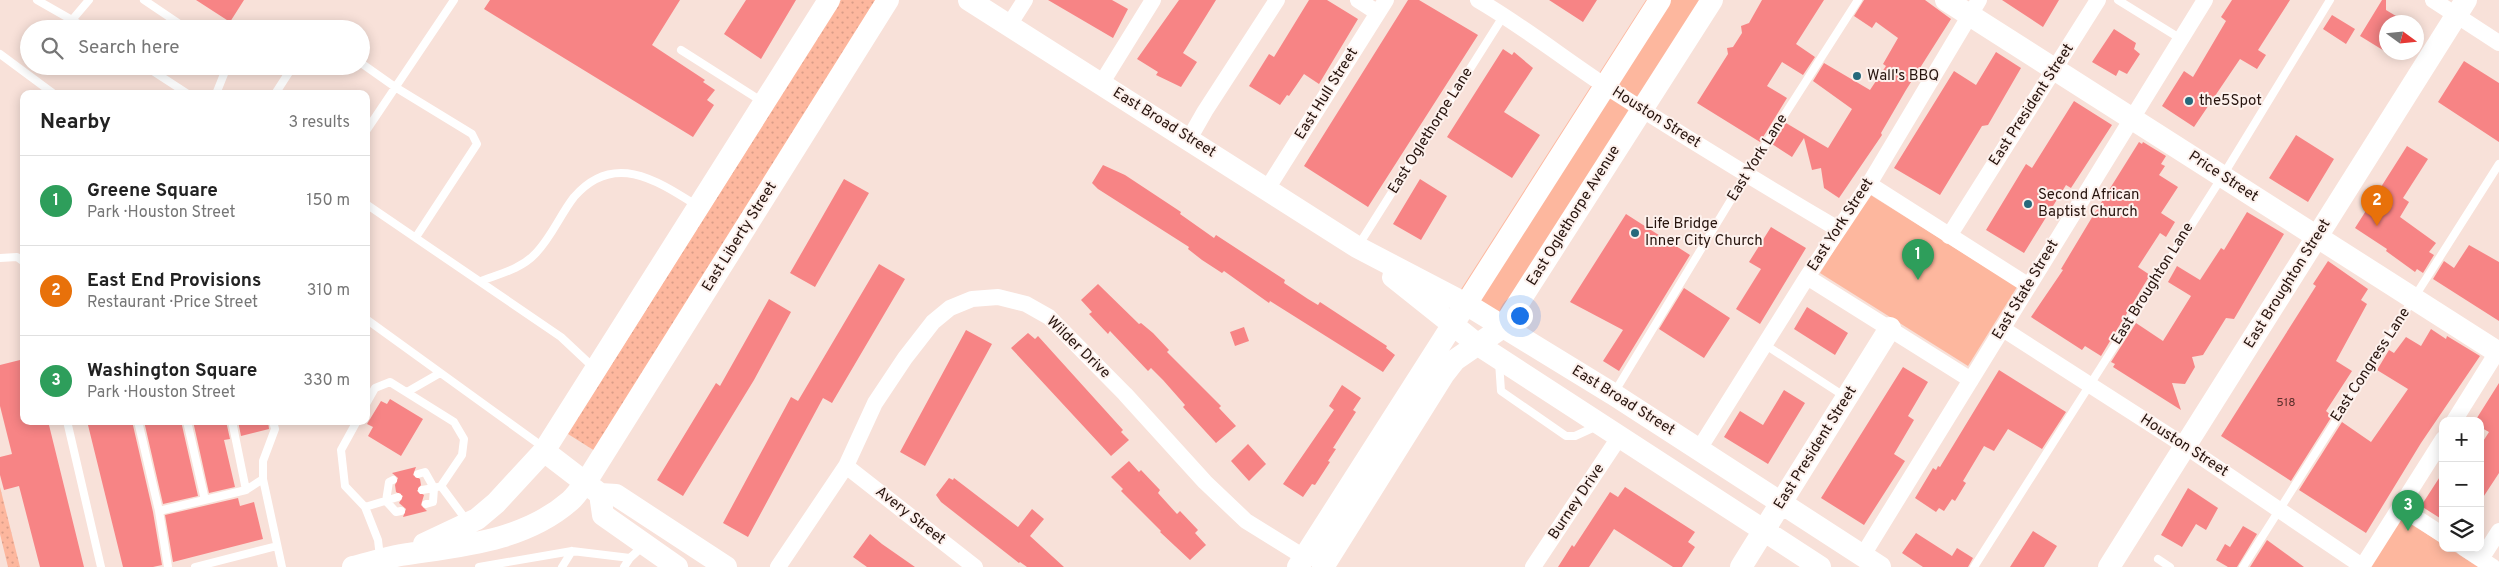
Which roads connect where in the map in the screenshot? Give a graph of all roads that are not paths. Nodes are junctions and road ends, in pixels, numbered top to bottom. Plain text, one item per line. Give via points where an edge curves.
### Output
1 (37, 0) edge
2 (89, 0) edge
3 (144, 0) edge
4 (454, 0) edge
5 (830, 0) edge
6 (888, 0) edge
7 (970, 0) edge
8 (1026, 0) edge
9 (1153, 0) edge
10 (1277, 0) edge
11 (1358, 0) edge
12 (1478, 0) edge
13 (1660, 0) edge
14 (1712, 0) edge
15 (1858, 0) edge
16 (1946, 0) edge
17 (2098, 0) edge
18 (2118, 0) edge
19 (2205, 0) edge
20 (2330, 0) edge
21 (2433, 0) edge
22 (1382, 6) edge
23 (2461, 7) edge
24 (1975, 8) edge
25 (1504, 15) junction
26 (72, 20) joint
27 (174, 20) edge
28 (1010, 25) junction
29 (2181, 39) junction
30 (2499, 43) edge
31 (681, 50) dead end
32 (0, 54) edge
33 (20, 69) edge
34 (370, 69) edge
35 (2055, 70) junction
36 (28, 75) edge
37 (159, 75) edge
38 (224, 75) edge
39 (288, 75) edge
40 (1102, 84) junction
41 (1606, 86) junction
42 (395, 87) junction
43 (49, 90) edge
44 (182, 90) edge
45 (218, 90) edge
46 (277, 90) edge
47 (765, 103) junction
48 (1642, 109) junction
49 (2131, 118) junction
50 (370, 125) edge
51 (1189, 139) junction
52 (2499, 164) edge
53 (1746, 175) junction
54 (2222, 176) junction
55 (1869, 184) junction
56 (1267, 189) junction
57 (699, 206) junction
58 (370, 207) edge
59 (1838, 229) junction
60 (1949, 236) junction
61 (416, 237) junction
62 (2317, 237) junction
63 (1357, 247) junction
64 (0, 258) edge
65 (20, 259) edge
66 (1807, 277) junction
67 (481, 281) junction
68 (2029, 286) junction
69 (2413, 299) junction
70 (1466, 304) junction
71 (370, 322) edge
72 (1452, 326) junction
73 (1503, 327) junction
74 (1890, 328) junction
75 (2003, 329) junction
76 (1477, 344) junction
77 (1764, 344) junction
78 (2498, 352) edge
79 (1499, 358) junction
80 (596, 370) junction
81 (440, 373) junction
82 (1972, 380) junction
83 (2089, 385) junction
84 (407, 392) junction
85 (1613, 394) junction
86 (370, 397) edge
87 (1848, 398) junction
88 (2457, 417) edge
89 (1602, 424) junction
90 (68, 425) edge
91 (139, 425) edge
92 (188, 425) edge
93 (233, 425) edge
94 (274, 425) edge
95 (355, 425) edge
96 (1620, 436) junction
97 (2439, 445) edge
98 (2185, 446) junction
99 (1699, 449) junction
100 (544, 451) junction
101 (846, 466) junction
102 (418, 474) dead end
103 (263, 479) junction
104 (394, 480) dead end
105 (592, 483) junction
106 (437, 487) junction
107 (246, 490) junction
108 (422, 490) dead end
109 (398, 497) dead end
110 (205, 500) junction
111 (386, 500) junction
112 (1782, 503) junction
113 (426, 504) dead end
114 (364, 507) junction
115 (2400, 508) junction
116 (2279, 509) junction
117 (401, 511) dead end
118 (159, 512) junction
119 (469, 523) junction
120 (1764, 531) junction
121 (2499, 531) edge
122 (2439, 532) edge
123 (277, 546) junction
124 (572, 551) junction
125 (638, 551) junction
126 (2470, 552) edge
127 (391, 558) junction
128 (2158, 559) dead end
129 (1871, 561) edge
130 (2487, 563) edge
131 (1308, 564) edge
132 (499, 565) edge
133 (101, 567) edge
134 (168, 567) edge
135 (195, 567) edge
136 (282, 567) edge
137 (354, 567) edge
138 (479, 567) edge
139 (562, 567) edge
140 (624, 567) edge
141 (678, 567) edge
142 (726, 567) edge
143 (778, 567) edge
144 (975, 567) edge
145 (1533, 567) edge
146 (1740, 567) edge
147 (1820, 567) edge
148 (1974, 567) edge
149 (2109, 567) edge
150 (2170, 567) edge
151 (2243, 567) edge
152 (2362, 567) edge

1 - 26 lane
2 - 26 lane
3 - 27 lane
4 - 42 lane
5 - 47 main road
6 - 105 main road, East Liberty Street
7 - 28 main road, East Broad Street
8 - 28 street
9 - 40 street
10 - 51 street
11 - 22 street
12 - 25 street, Houston Street
13 - 41 main road
14 - 48 main road, East Oglethorpe Avenue
15 - 53 lane, East York Lane
16 - 24 main road, Price Street
17 - 35 street, East President Street
18 - 29 lane
19 - 29 street, East State Street
20 - 54 lane, East Broughton Lane
21 - 23 street
22 - 56 street, East Hull Street
23 - 30 street
23 - 62 main road, East Broughton Street
24 - 35 main road, Price Street
24 - 55 street, East York Street
25 - 41 street, Houston Street
25 - 63 lane, East Oglethorpe Lane
28 - 40 main road, East Broad Street
29 - 49 street, East State Street
31 - 47 lane
32 - 33 lane
34 - 42 lane
35 - 49 main road, Price Street
35 - 60 street, East President Street
36 - 43 lane
37 - 44 lane
38 - 45 lane
39 - 46 lane
40 - 51 main road, East Broad Street
41 - 48 street, Houston Street
41 - 70 main road
42 - 50 lane
42 - 61 lane via 472,134 477,144
47 - 57 main road
48 - 53 street, Houston Street
48 - 73 main road, East Oglethorpe Avenue
49 - 54 main road, Price Street
49 - 68 street, East State Street
51 - 56 main road, East Broad Street
52 - 69 lane, East Congress Lane
53 - 59 street, Houston Street
53 - 85 lane, East York Lane
54 - 62 main road, Price Street
54 - 83 lane, East Broughton Lane
55 - 59 street, East York Street
55 - 60 street
56 - 63 main road, East Broad Street
57 - 67 lane via 634,174 601,175 574,198 535,254 522,264
57 - 80 main road
58 - 61 lane
59 - 66 street, East York Street
60 - 68 street
61 - 67 lane
62 - 69 main road, Price Street
62 - 98 main road, East Broughton Street
63 - 70 main road, East Broad Street
63 - 72 main road, East Broad Street
64 - 65 lane
66 - 74 street
66 - 77 street, East York Street
67 - 80 lane via 561,337
68 - 75 street, East State Street
69 - 78 main road, Price Street
69 - 116 lane, East Congress Lane
70 - 72 main road
70 - 73 main road, East Broad Street
71 - 81 lane
72 - 76 main road, East Broad Street
72 - 131 main road
73 - 76 main road, East Oglethorpe Avenue
73 - 85 main road, East Broad Street
74 - 82 street
74 - 87 main road, East President Street
75 - 82 street, East State Street
75 - 83 street, Houston Street
76 - 79 main road, East Broad Street
76 - 131 main road, East Oglethorpe Avenue via 1455,360 1444,374
77 - 87 lane
77 - 99 street, East York Street
78 - 88 street
79 - 89 main road, East Broad Street
79 - 89 lane via 1501,391 1566,436 1575,436
80 - 100 main road
81 - 84 lane
81 - 100 lane via 542,446
82 - 129 street, East State Street
83 - 98 street, Houston Street
83 - 148 lane, East Broughton Lane
84 - 86 lane via 390,382 375,388
84 - 106 lane via 454,422 464,439 462,455
85 - 99 main road, East Broad Street
87 - 112 main road, East President Street
89 - 96 main road, East Broad Street
90 - 133 lane
91 - 118 lane
92 - 110 lane
93 - 107 lane
94 - 103 lane via 263,461
95 - 114 lane via 342,450 345,486
96 - 120 main road, East Broad Street
96 - 145 street, Burney Drive
97 - 115 street
98 - 116 street, Houston Street
98 - 149 main road, East Broughton Street
99 - 112 main road, East Broad Street
100 - 105 main road
100 - 119 main road via 496,503
101 - 131 street, Wilder Drive via 875,403 933,322 950,308 972,299 998,297 1026,304 1049,317 1126,394 1205,482 1246,521
101 - 143 street, Wilder Drive
101 - 144 street, Avery Street
102 - 106 lane via 425,472
103 - 107 lane
103 - 123 lane
104 - 111 lane via 390,482
105 - 125 main road via 603,515
105 - 127 main road, East Liberty Street via 543,519 516,532 491,540
105 - 142 main road via 616,495
106 - 108 lane
106 - 113 lane via 433,502
106 - 119 lane
107 - 110 lane
109 - 111 lane
110 - 118 lane
111 - 114 lane
111 - 117 lane via 396,512
112 - 120 main road, East President Street
112 - 129 main road, East Broad Street
114 - 127 lane via 378,540
115 - 122 street
115 - 152 street
116 - 151 lane, East Congress Lane
116 - 152 street, Houston Street
118 - 134 lane
119 - 127 main road
120 - 146 main road, East President Street
120 - 147 main road, East Broad Street
121 - 130 street
123 - 135 lane
123 - 136 lane
124 - 125 lane
124 - 132 lane
124 - 139 lane
125 - 140 lane
125 - 141 main road
126 - 130 street
127 - 137 main road
128 - 150 lane
132 - 138 lane

